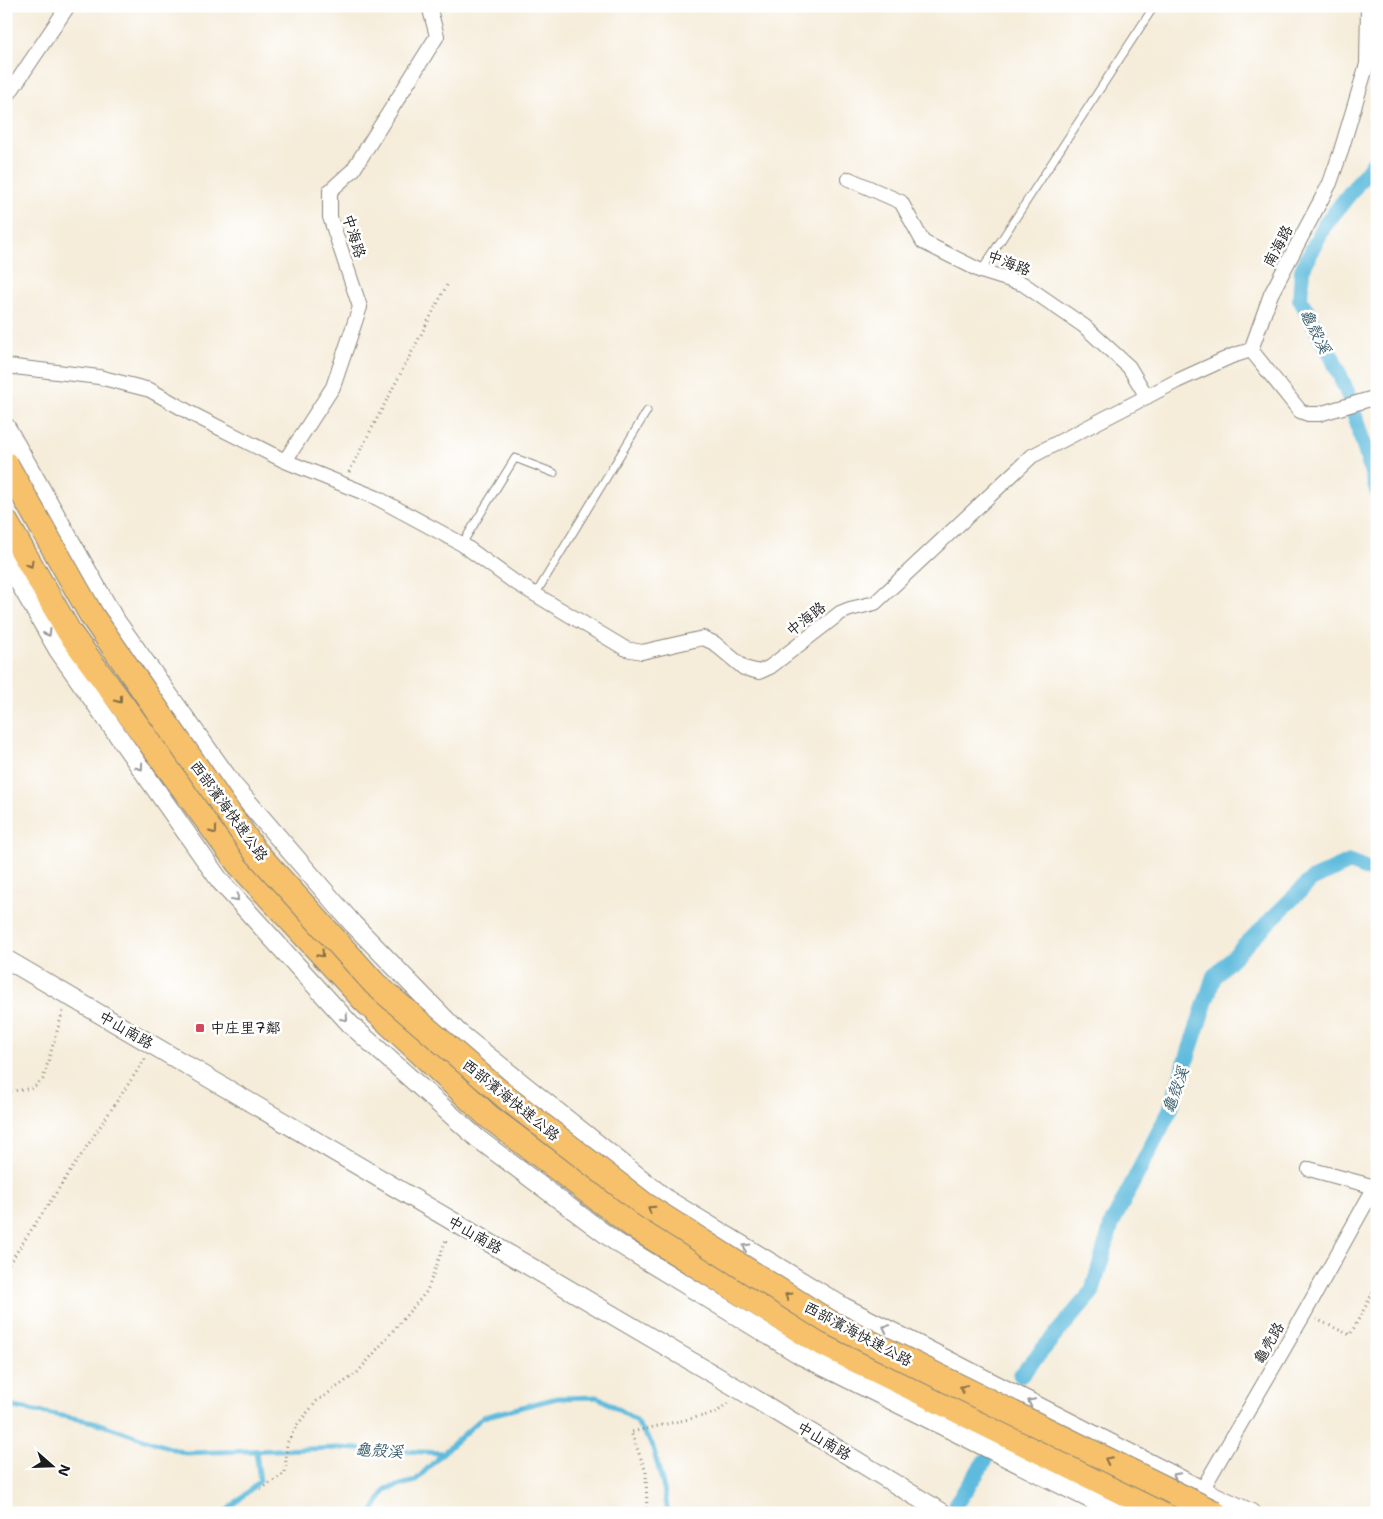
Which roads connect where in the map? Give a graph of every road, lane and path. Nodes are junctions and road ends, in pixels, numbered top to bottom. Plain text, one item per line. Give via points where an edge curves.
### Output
1 (68, 6) edge
2 (429, 6) edge
3 (1147, 6) edge
4 (1368, 6) edge
5 (6, 98) edge
6 (849, 180) dead end
7 (981, 271) junction
8 (447, 285) dead end
9 (1251, 350) junction
10 (6, 366) edge
11 (1147, 397) junction
12 (1377, 397) edge
13 (647, 411) dead end
14 (6, 427) edge
15 (285, 461) junction
16 (6, 464) edge
17 (554, 473) dead end
18 (343, 484) junction
19 (6, 522) edge
20 (462, 544) junction
21 (6, 560) edge
22 (535, 595) junction
23 (6, 960) edge
24 (67, 996) junction
25 (154, 1046) junction
26 (6, 1092) edge
27 (1310, 1169) dead end
28 (1376, 1185) edge
29 (452, 1222) junction
30 (6, 1268) edge
31 (1377, 1285) edge
32 (1304, 1314) junction
33 (742, 1391) junction
34 (261, 1489) dead end
35 (1202, 1490) junction
36 (941, 1512) edge
37 (648, 1513) edge
38 (1118, 1513) edge
39 (1164, 1513) edge
40 (1186, 1513) edge
41 (1215, 1513) edge
42 (1251, 1513) edge

1 - 5 street
2 - 15 street, 中海路 via 437,36 353,170 330,191 330,217 360,307 333,387
3 - 7 lane via 1151,11
4 - 9 street, 南海路 via 1367,64 1340,154 1330,183 1271,294
6 - 7 street, 中海路 via 901,202 923,242
7 - 11 street, 中海路 via 1023,284 1084,326 1129,367
8 - 18 path
9 - 11 street, 中海路
9 - 12 street via 1300,411 1308,414 1319,414
10 - 15 street, 中海路 via 99,377 150,390
11 - 22 street, 中海路 via 1032,456 875,603 840,613 759,672 744,668 703,638 642,652 626,649
13 - 22 lane
35 -> 14 street via 844,1307 668,1200 458,1032 353,924 233,785 114,618
15 - 18 street, 中海路
41 -> 16 highway, 西部濱海快速公路, bridge via 829,1322 645,1205 508,1099 375,984 255,851 92,616
17 - 20 lane via 515,458
18 - 20 street, 中海路 via 377,498
19 -> 39 highway, 西部濱海快速公路 via 69,632 238,863 364,1000 488,1116 632,1225 817,1341
20 - 22 street, 中海路
21 -> 38 street via 58,650 220,881 351,1025 477,1138 616,1242 802,1356
23 - 24 street, 中山南路
24 - 25 street, 中山南路
24 - 26 path via 43,1079 33,1088
25 - 29 street, 中山南路
25 - 30 path
27 - 28 street, 龜壳路
28 - 32 street, 龜壳路
29 - 33 street, 中山南路
29 - 34 path via 427,1291 357,1373 317,1401 287,1443 285,1473
31 - 32 path via 1350,1335
32 - 35 street, 龜壳路
33 - 36 street, 中山南路
33 - 37 path via 716,1413 632,1432 646,1472
35 - 40 street, 龜壳路
35 - 42 street

